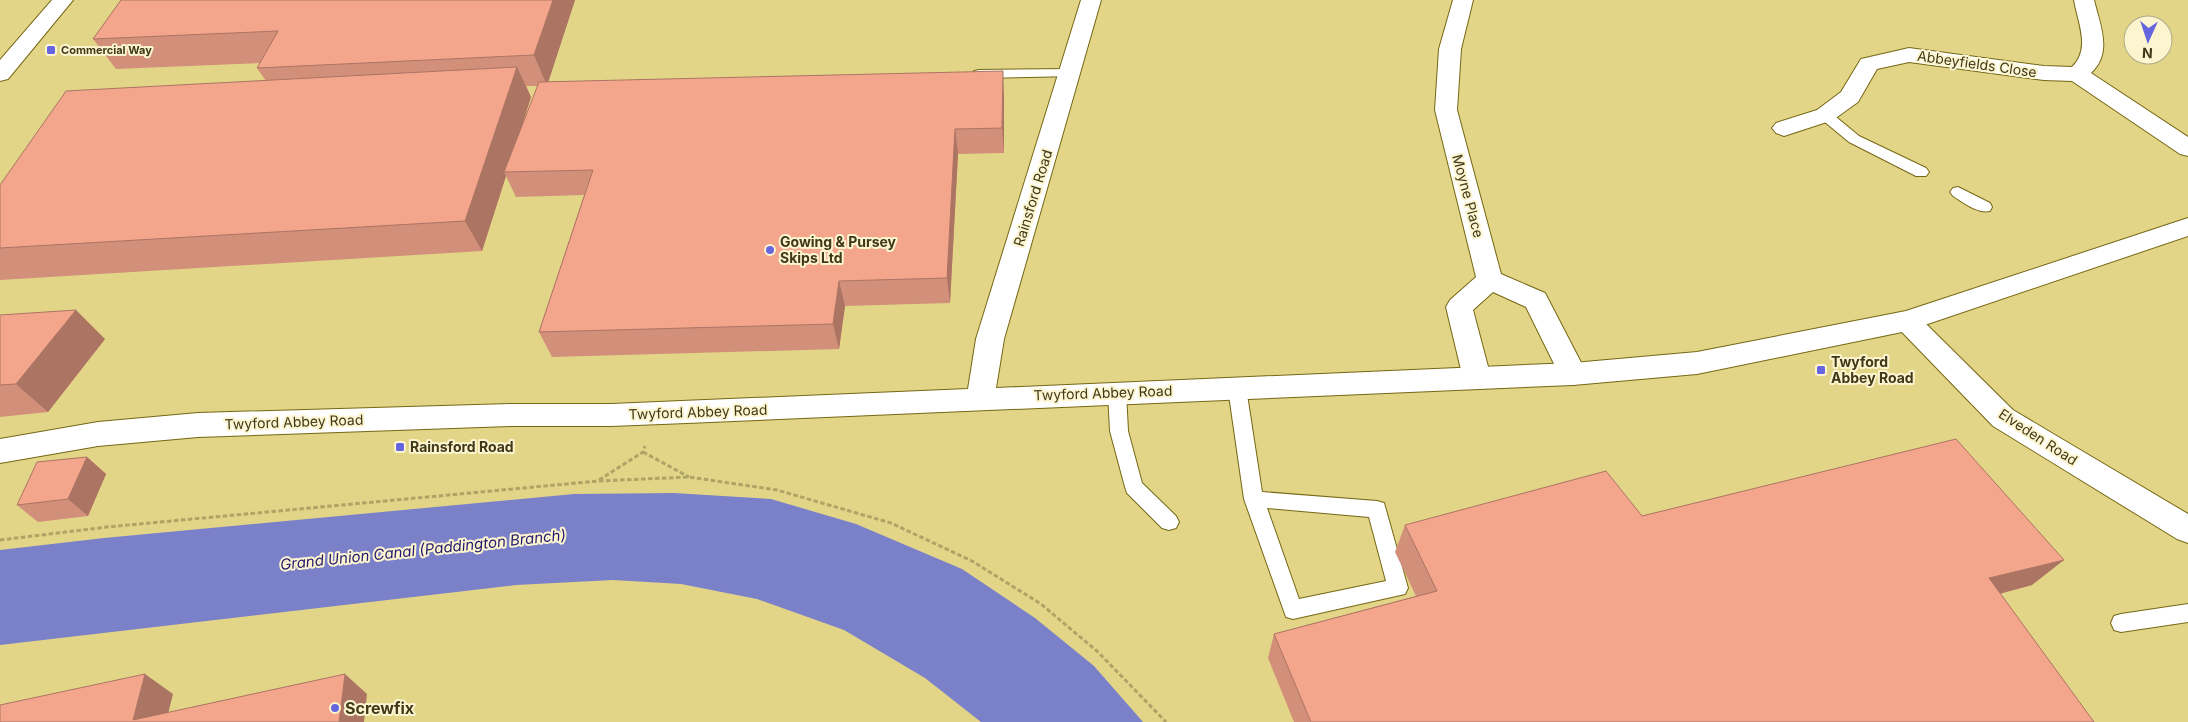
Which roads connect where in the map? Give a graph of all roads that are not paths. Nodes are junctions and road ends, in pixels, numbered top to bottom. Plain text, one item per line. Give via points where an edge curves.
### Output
1 (63, 0) edge
2 (1091, 0) edge
3 (1464, 0) edge
4 (2084, 0) edge
5 (1071, 73) junction
6 (0, 74) edge
7 (963, 74) edge
8 (2077, 74) junction
9 (1825, 115) junction
10 (1784, 128) dead end
11 (2188, 148) edge
12 (1921, 172) dead end
13 (1958, 192) dead end
14 (1984, 207) dead end
15 (2188, 227) edge
16 (1490, 280) junction
17 (1908, 321) junction
18 (1573, 374) junction
19 (1477, 378) junction
20 (1237, 388) junction
21 (1116, 393) junction
22 (980, 398) junction
23 (0, 452) edge
24 (1254, 499) junction
25 (1169, 522) dead end
26 (2188, 530) edge
27 (2188, 613) edge
28 (2121, 623) dead end

1 - 6 street
2 - 5 street, Rainsford Road
3 - 16 street, Moyne Place via 1450,50 1446,110
4 - 8 street via 2094,46 2090,62
5 - 7 lane
5 - 22 street, Rainsford Road via 990,339
8 - 9 street, Abbeyfields Close via 2044,73 1909,55 1869,64 1850,97
8 - 11 street
9 - 10 street, Abbeyfields Close
9 - 12 lane via 1854,139
13 - 14 lane
15 - 17 street, Twyford Abbey Road
16 - 18 street via 1536,300
16 - 19 street via 1459,307
17 - 18 street, Twyford Abbey Road via 1697,363
17 - 26 street, Elveden Road via 2003,418
18 - 19 street, Twyford Abbey Road
19 - 20 street, Twyford Abbey Road
20 - 21 street, Twyford Abbey Road
20 - 24 lane
21 - 22 street, Twyford Abbey Road
21 - 25 lane via 1119,431 1134,488
22 - 23 street, Twyford Abbey Road via 611,415 511,415 198,426 98,434
24 - 24 lane via 1376,509 1398,588 1293,610
27 - 28 lane

